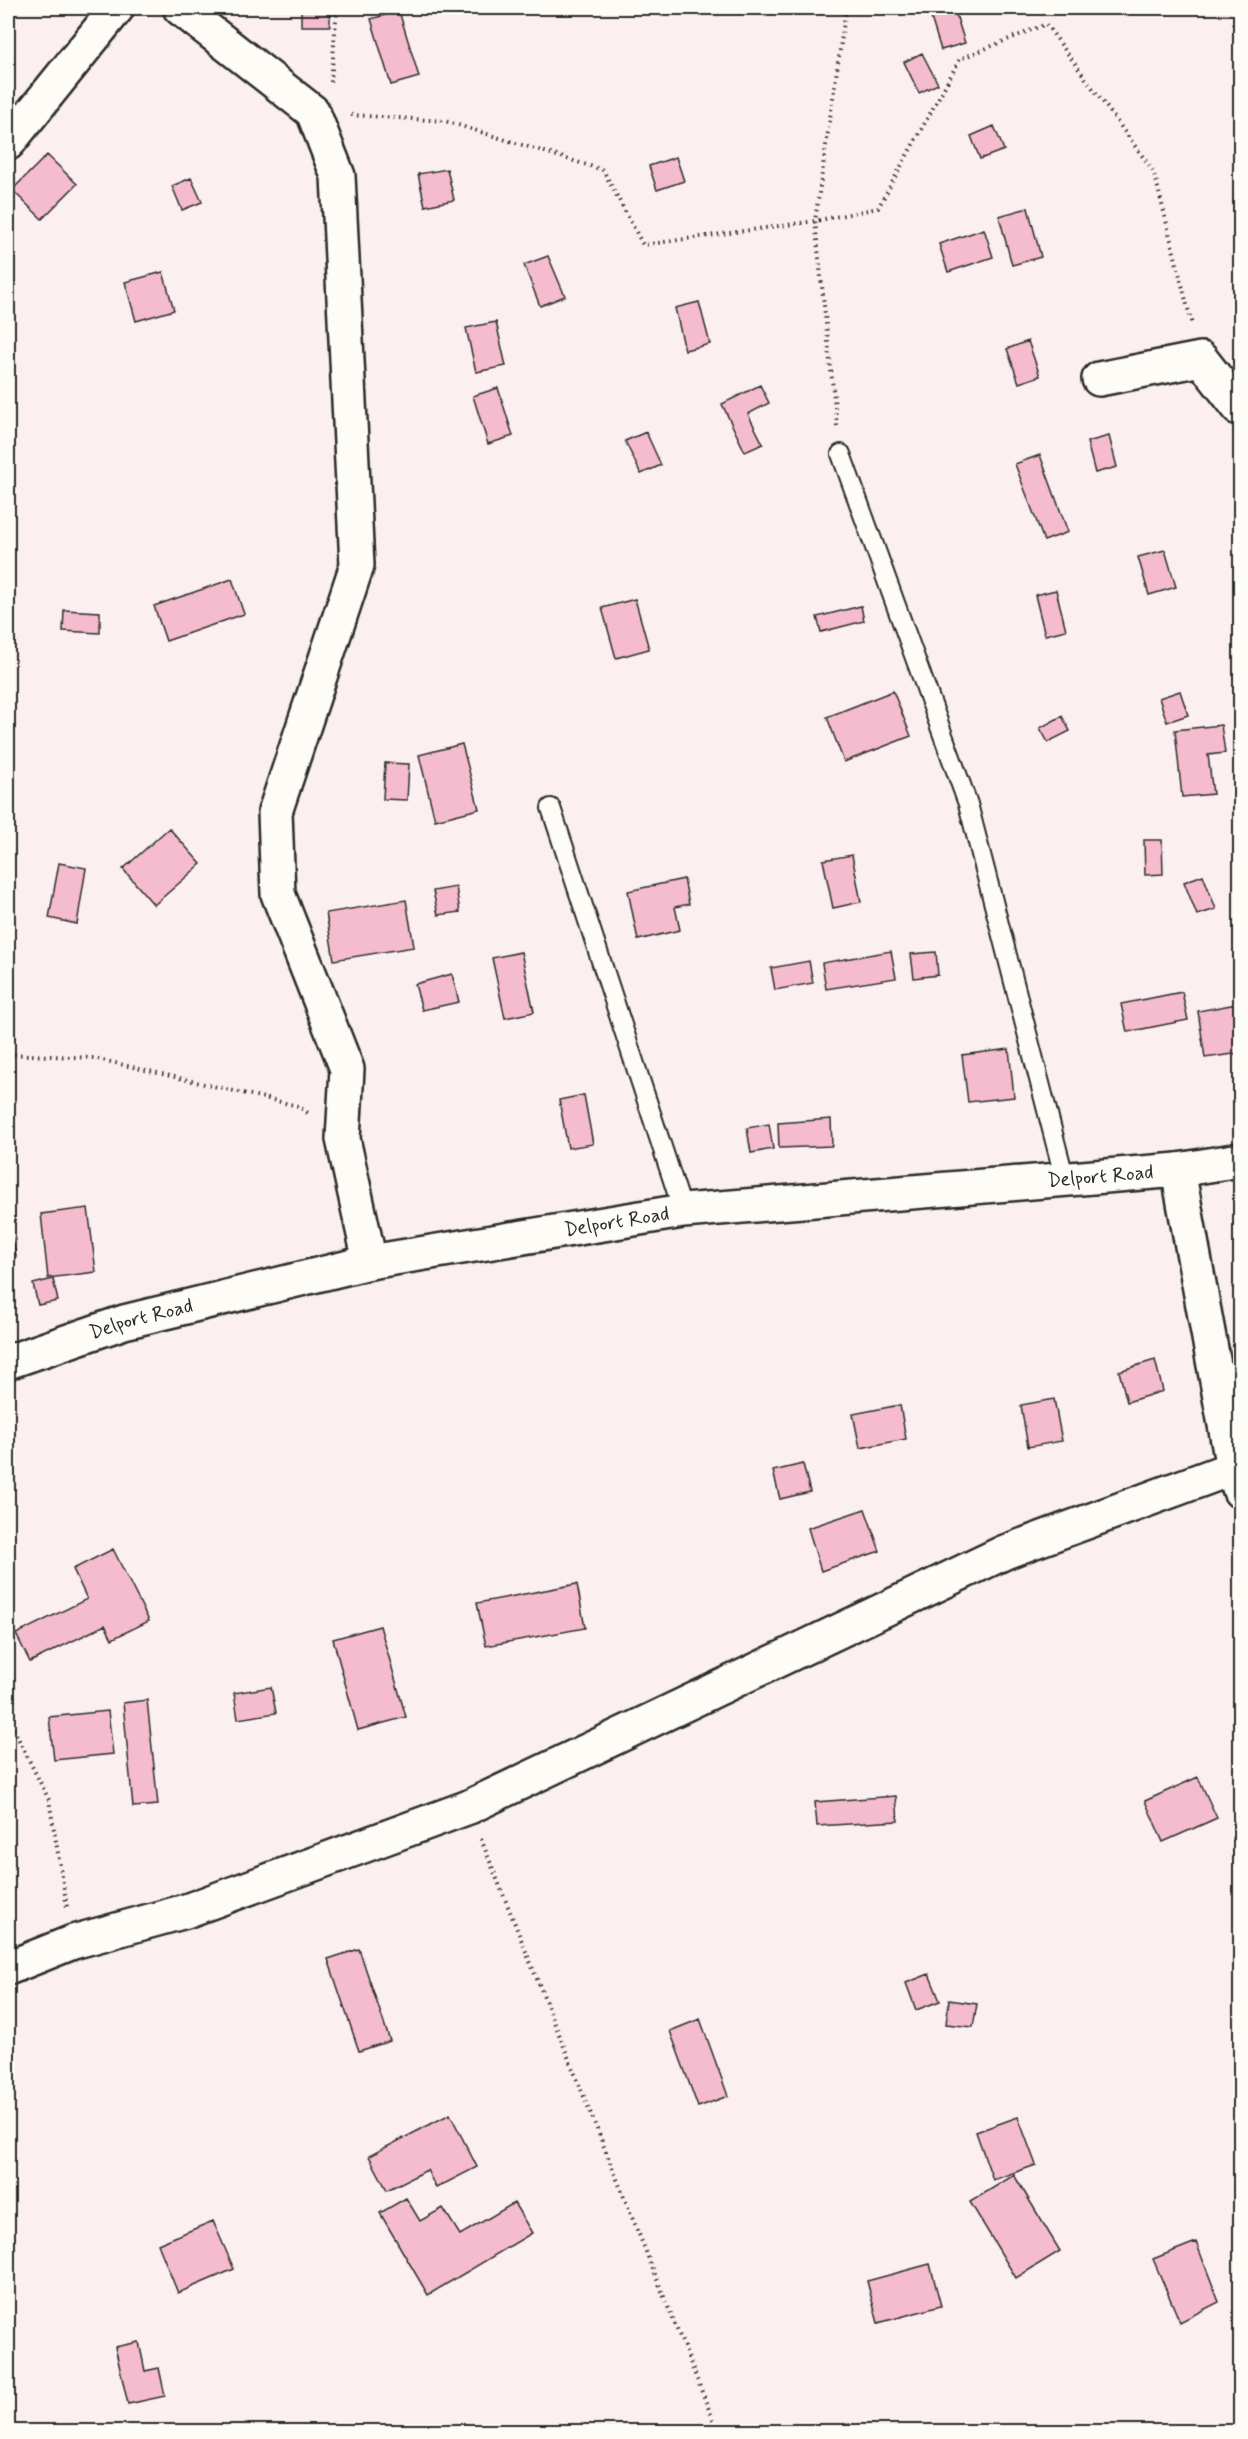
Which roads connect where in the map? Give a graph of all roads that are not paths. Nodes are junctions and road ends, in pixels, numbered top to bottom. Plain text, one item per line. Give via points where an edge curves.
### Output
1 (117, 8) edge
2 (180, 8) edge
3 (8, 143) edge
4 (1099, 379) dead end
5 (1240, 409) edge
6 (840, 454) road end
7 (551, 808) dead end
8 (1240, 1160) edge
9 (1178, 1170) junction
10 (1065, 1179) junction
11 (683, 1211) junction
12 (370, 1262) junction
13 (8, 1362) edge
14 (1237, 1480) edge
15 (8, 1968) edge

1 - 3 street
2 - 12 street via 313,112 338,176 357,565 275,812 278,894 347,1069 343,1139
4 - 5 street via 1201,359
6 - 10 lane via 968,804
7 - 11 lane
8 - 9 street, Delport Road
9 - 10 street, Delport Road
9 - 14 street
10 - 11 street, Delport Road
11 - 12 street, Delport Road
12 - 13 street, Delport Road via 124,1322
14 - 15 street via 1005,1552 469,1808 186,1911 73,1942

